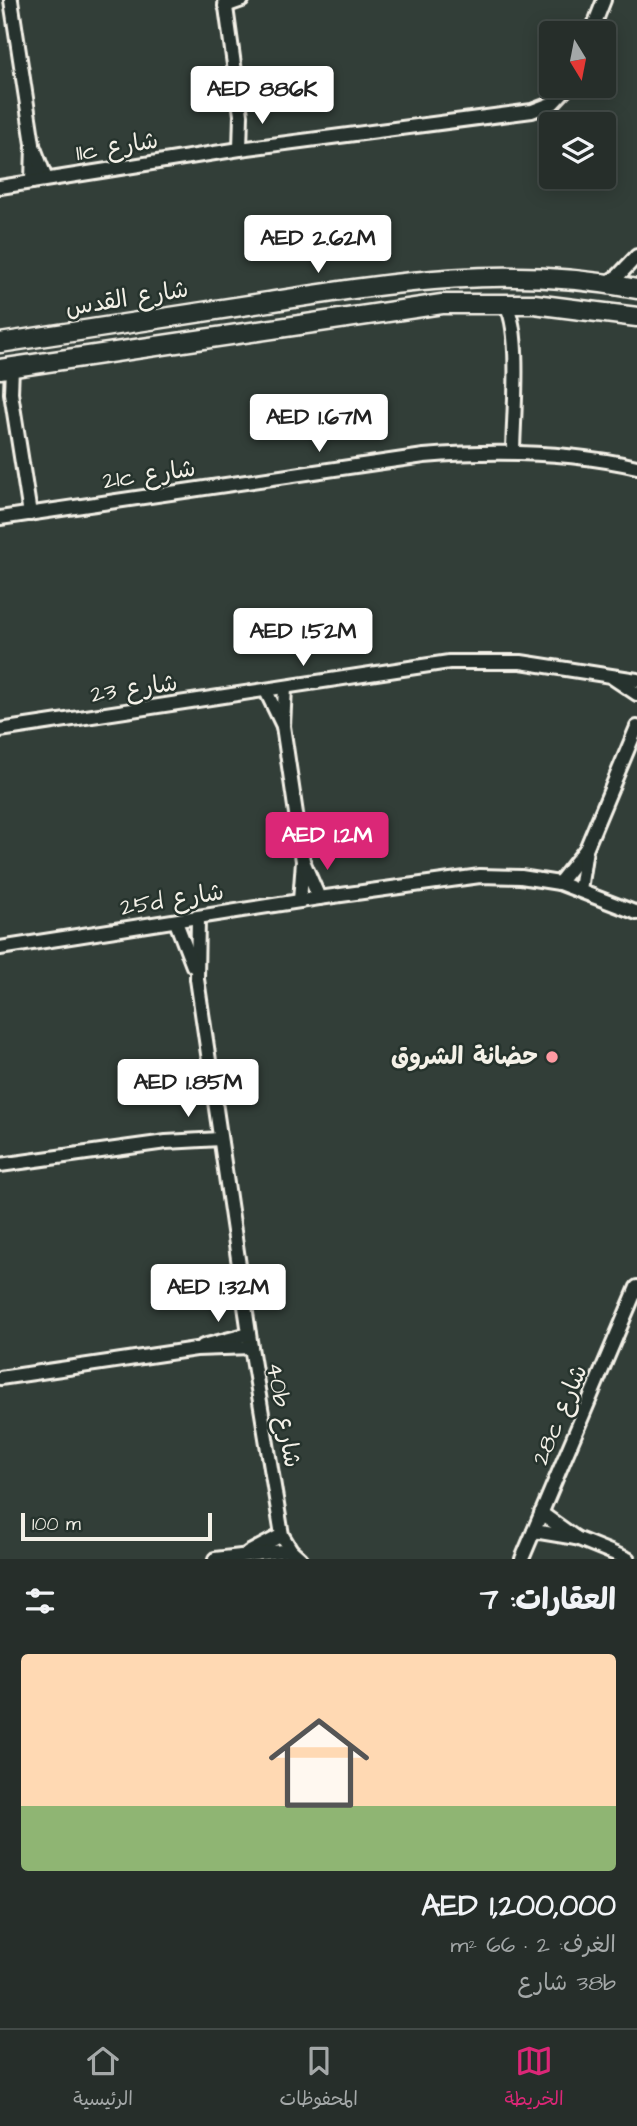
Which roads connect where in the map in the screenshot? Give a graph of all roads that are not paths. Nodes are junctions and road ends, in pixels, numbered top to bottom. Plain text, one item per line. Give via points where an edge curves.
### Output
1 (11, 0) edge
2 (242, 0) edge
3 (604, 0) edge
4 (225, 3) edge
5 (596, 21) edge
6 (558, 98) edge
7 (33, 144) junction
8 (246, 148) junction
9 (46, 180) junction
10 (32, 182) junction
11 (0, 187) edge
12 (637, 256) edge
13 (550, 276) junction
14 (607, 283) junction
15 (637, 289) edge
16 (503, 303) junction
17 (415, 306) junction
18 (637, 317) edge
19 (0, 343) edge
20 (6, 368) edge
21 (513, 452) junction
22 (637, 467) edge
23 (30, 514) junction
24 (0, 518) edge
25 (607, 674) junction
26 (637, 680) edge
27 (285, 688) junction
28 (266, 691) junction
29 (637, 694) edge
30 (283, 726) junction
31 (637, 727) edge
32 (0, 730) edge
33 (586, 849) junction
34 (303, 861) junction
35 (559, 883) junction
36 (580, 890) junction
37 (319, 898) junction
38 (300, 901) junction
39 (637, 913) edge
40 (198, 918) junction
41 (176, 922) junction
42 (0, 948) edge
43 (197, 979) junction
44 (219, 1134) junction
45 (0, 1166) edge
46 (637, 1287) edge
47 (250, 1341) junction
48 (0, 1378) edge
49 (541, 1513) junction
50 (534, 1531) junction
51 (282, 1535) junction
52 (576, 1538) junction
53 (244, 1555) junction
54 (296, 1555) edge
55 (215, 1559) edge
56 (522, 1559) edge
57 (628, 1559) edge

1 - 7 street
2 - 4 street
3 - 5 street
4 - 8 street
6 - 8 street, 11c شارع via 532,111
7 - 9 street
7 - 10 street
8 - 9 street, 11c شارع
9 - 10 street, 11c شارع
10 - 11 street, 11c شارع
12 - 14 street
13 - 14 main road, شارع القدس
13 - 17 main road via 417,289 411,298
13 - 19 main road, شارع القدس via 414,281
14 - 15 main road, شارع القدس
16 - 17 main road, شارع القدس
16 - 18 main road, شارع القدس
16 - 21 street via 515,335
17 - 20 main road, شارع القدس
20 - 23 street
21 - 22 street, 21c شارع
21 - 23 street, 21c شارع via 424,456
23 - 24 street, 21c شارع
25 - 26 street, شارع 23
25 - 27 street, شارع 23 via 521,662 449,662
25 - 29 street, شارع 23
27 - 28 street, شارع 23
27 - 30 street
28 - 30 street
28 - 32 street, شارع 23
30 - 34 street
31 - 33 street
33 - 35 street
33 - 36 street
34 - 37 street
34 - 38 street
35 - 36 street, 25d شارع
35 - 37 street, 25d شارع via 480,876
36 - 39 street, 25d شارع
37 - 38 street, 25d شارع
38 - 40 street, 25d شارع
40 - 41 street, 25d شارع
40 - 43 street, 40b شارع
41 - 42 street, 25d شارع
41 - 43 street, 40b شارع
43 - 44 street, 40b شارع
44 - 45 street
44 - 47 street, 40b شارع
46 - 49 street, 28c شارع
47 - 48 street
47 - 51 street, 40b شارع
49 - 50 street, 28c شارع
49 - 52 street
50 - 52 street
50 - 56 street, 28c شارع
51 - 53 street
51 - 54 street, 40b شارع
52 - 57 street
53 - 54 street
53 - 55 street

